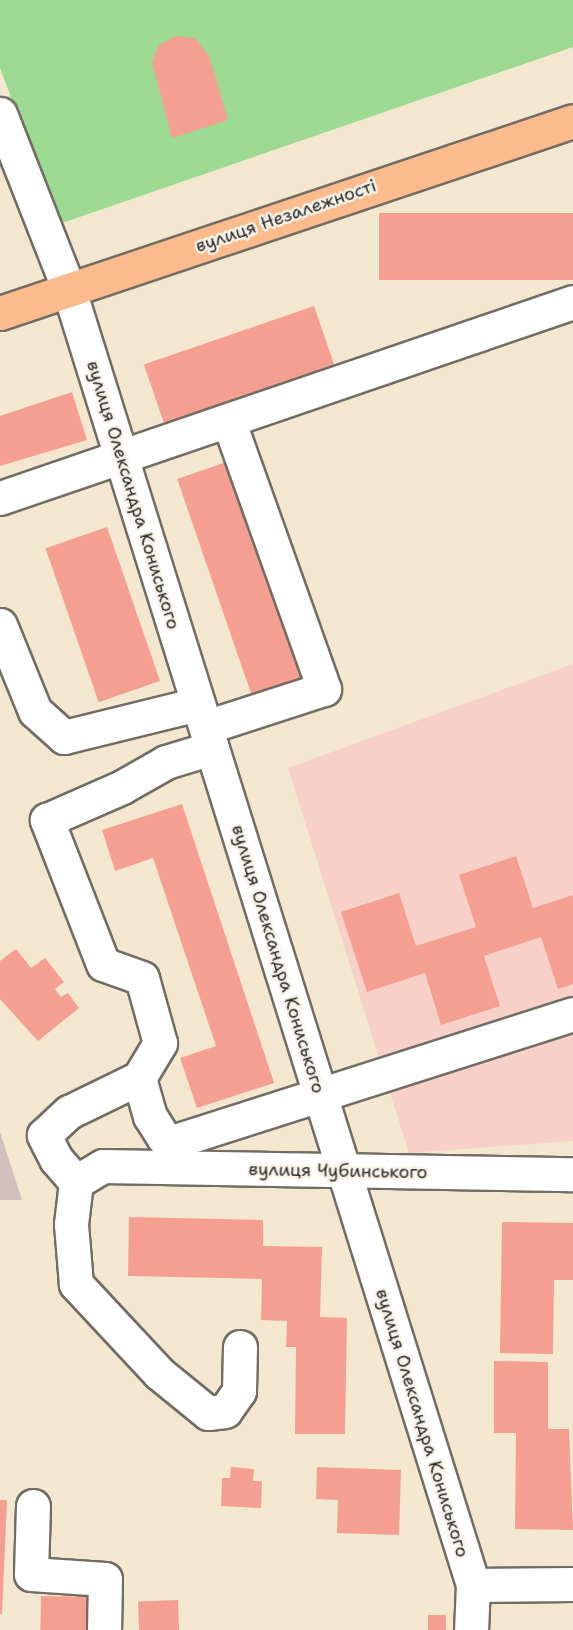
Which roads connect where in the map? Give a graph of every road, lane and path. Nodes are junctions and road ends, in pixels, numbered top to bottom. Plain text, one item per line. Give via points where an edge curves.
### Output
1 (0, 114) edge
2 (573, 121) edge
3 (69, 290) junction
4 (573, 302) edge
5 (0, 313) edge
6 (229, 422) junction
7 (122, 458) junction
8 (0, 498) edge
9 (2, 638) edge
10 (205, 726) junction
11 (573, 1014) edge
12 (139, 1078) junction
13 (319, 1093) junction
14 (344, 1173) junction
15 (90, 1174) junction
16 (573, 1174) edge
17 (240, 1347) dead end
18 (33, 1506) dead end
19 (573, 1584) edge
20 (473, 1585) junction
21 (104, 1630) edge
22 (471, 1630) edge

1 - 3 street, вулиця Олександра Кониського
2 - 3 main road, вулиця Незалежності
3 - 5 main road, вулиця Незалежності
3 - 7 street, вулиця Олександра Кониського
4 - 6 street
6 - 7 street
6 - 10 street via 324,689
7 - 8 street
7 - 10 street, вулиця Олександра Кониського
9 - 10 street via 35,711 64,737
10 - 12 street via 166,762 122,787 47,820 103,964 142,978 160,1043
10 - 13 street, вулиця Олександра Кониського
11 - 13 street
12 - 13 street via 150,1116 171,1142
12 - 15 street via 69,1112 44,1134 56,1159
13 - 14 street, вулиця Олександра Кониського
14 - 15 street, вулиця Чубинського
14 - 16 street, вулиця Чубинського
14 - 20 street, вулиця Олександра Кониського
15 - 17 street via 71,1224 76,1284 159,1373 208,1413 225,1411 239,1391
18 - 21 street via 31,1574 105,1579
19 - 20 street
20 - 22 street, вулиця Олександра Кониського

